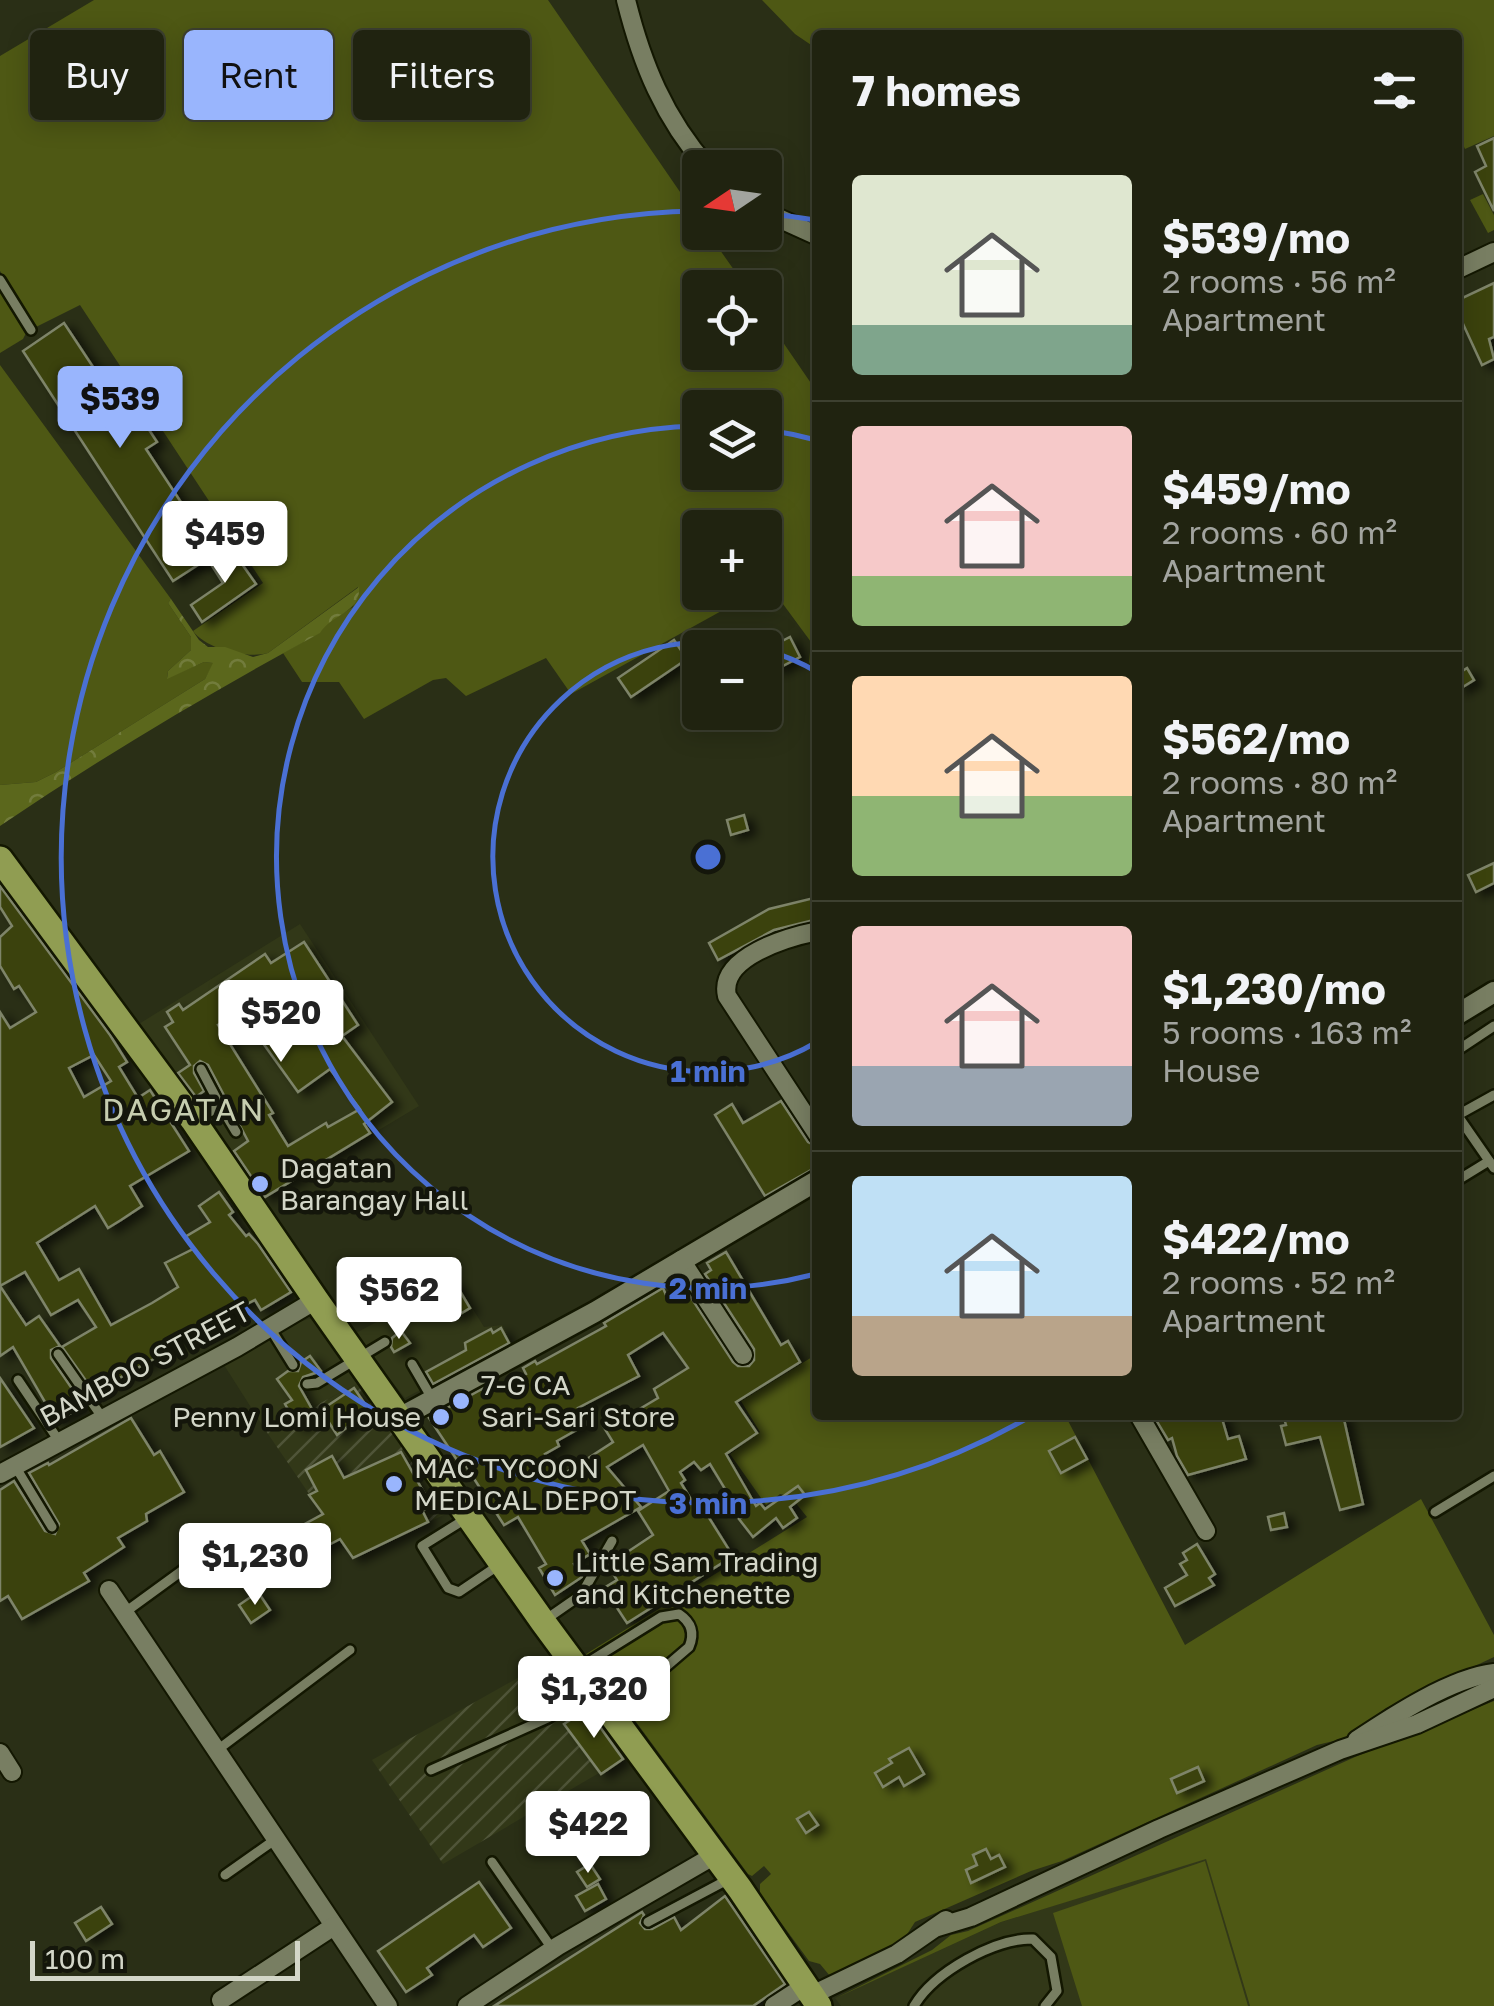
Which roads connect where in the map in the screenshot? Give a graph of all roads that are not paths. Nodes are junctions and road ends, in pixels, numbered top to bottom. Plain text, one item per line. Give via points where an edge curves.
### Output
1 (626, 0) edge
2 (695, 150) edge
3 (782, 220) edge
4 (812, 233) edge
5 (1494, 252) edge
6 (1462, 267) edge
7 (0, 280) edge
8 (31, 330) dead end
9 (0, 860) edge
10 (812, 932) edge
11 (1494, 992) edge
12 (1462, 1012) edge
13 (1494, 1026) edge
14 (1462, 1047) edge
15 (201, 1069) dead end
16 (1494, 1096) edge
17 (220, 1107) junction
18 (1462, 1113) edge
19 (192, 1120) junction
20 (1462, 1121) edge
21 (812, 1126) edge
22 (236, 1132) dead end
23 (1492, 1164) edge
24 (1462, 1178) edge
25 (812, 1184) edge
26 (681, 1260) junction
27 (316, 1300) junction
28 (270, 1328) junction
29 (386, 1342) dead end
30 (58, 1354) dead end
31 (743, 1355) dead end
32 (358, 1360) junction
33 (412, 1364) dead end
34 (294, 1365) dead end
35 (18, 1380) dead end
36 (307, 1384) dead end
37 (433, 1400) junction
38 (102, 1417) junction
39 (400, 1417) junction
40 (1143, 1420) edge
41 (59, 1441) junction
42 (8, 1470) edge
43 (1494, 1476) edge
44 (1435, 1512) dead end
45 (469, 1516) junction
46 (52, 1527) dead end
47 (1206, 1531) dead end
48 (612, 1540) dead end
49 (502, 1562) junction
50 (183, 1570) dead end
51 (109, 1590) dead end
52 (124, 1613) junction
53 (543, 1622) junction
54 (350, 1650) dead end
55 (1494, 1673) edge
56 (585, 1679) junction
57 (1494, 1688) edge
58 (610, 1713) junction
59 (1340, 1750) junction
60 (216, 1751) junction
61 (0, 1753) edge
62 (431, 1770) dead end
63 (12, 1772) dead end
64 (276, 1840) junction
65 (715, 1856) junction
66 (492, 1862) dead end
67 (225, 1876) dead end
68 (731, 1878) junction
69 (648, 1922) dead end
70 (334, 1926) junction
71 (552, 1950) junction
72 (221, 2000) dead end
73 (814, 2000) edge
74 (388, 2006) edge
75 (467, 2006) edge
76 (774, 2006) edge
77 (914, 2006) edge
78 (1045, 2006) edge

1 - 2 street via 656,95
3 - 4 street
5 - 6 street
7 - 8 lane
9 - 19 main road
10 - 21 street via 757,952 725,986
11 - 12 street
13 - 14 lane
15 - 17 lane
16 - 18 lane
17 - 19 lane
17 - 22 lane
19 - 27 main road
20 - 23 lane
23 - 24 lane
25 - 26 street
26 - 31 street
26 - 37 street
27 - 28 street, BAMBOO STREET
27 - 32 main road
28 - 34 lane
28 - 38 street, BAMBOO STREET
29 - 32 lane
30 - 38 lane
32 - 36 lane
32 - 39 main road
33 - 37 lane
35 - 41 lane
37 - 39 street
38 - 41 street, BAMBOO STREET
39 - 45 main road
40 - 47 street
41 - 42 street, BAMBOO STREET
42 - 46 lane
43 - 44 lane
45 - 49 main road
45 - 49 lane via 422,1546 448,1588 459,1592
48 - 53 lane via 581,1595
49 - 53 main road
50 - 52 lane
51 - 52 street
52 - 60 street
53 - 56 main road
54 - 60 lane
55 - 59 street via 1399,1711
56 - 58 main road
56 - 58 lane via 661,1616 686,1619 689,1647
56 - 62 lane via 550,1717
57 - 59 street
58 - 65 main road
59 - 73 street via 938,1927
60 - 64 street
61 - 63 street
64 - 67 lane
64 - 70 street
65 - 68 main road
65 - 71 street
66 - 71 lane
68 - 69 lane
68 - 73 main road
70 - 72 street
70 - 74 street
71 - 75 street
73 - 76 street
77 - 78 lane via 957,1966 1019,1939 1033,1939 1051,1957 1057,1991

